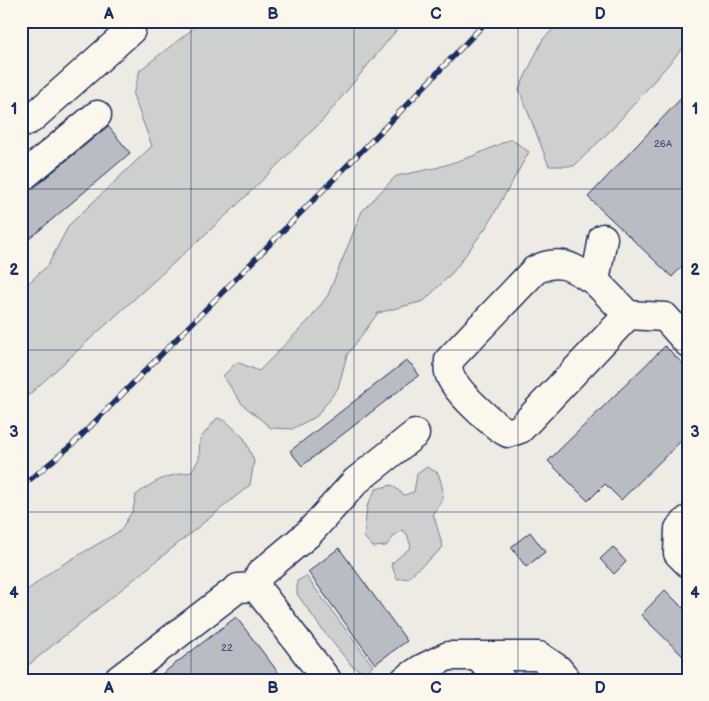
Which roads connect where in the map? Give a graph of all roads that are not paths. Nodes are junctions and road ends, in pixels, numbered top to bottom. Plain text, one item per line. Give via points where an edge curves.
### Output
1 (131, 21) edge
2 (97, 115) dead end
3 (21, 124) edge
4 (21, 178) edge
5 (603, 238) dead end
6 (595, 281) junction
7 (628, 315) junction
8 (688, 343) edge
9 (415, 434) dead end
10 (688, 520) edge
11 (688, 563) edge
12 (256, 587) junction
13 (478, 656) junction
14 (118, 680) edge
15 (327, 680) edge
16 (405, 680) edge
17 (501, 680) edge
18 (567, 680) edge

1 - 3 lane via 131,30 32,119
2 - 4 lane
5 - 6 lane
6 - 7 lane
6 - 7 lane via 567,264 546,265 535,270 449,360 449,372 455,386 496,427 508,433 520,429
7 - 8 lane via 665,317
9 - 12 lane via 356,481 308,534 260,574
10 - 11 lane via 679,529 678,553
12 - 14 lane via 238,588
12 - 15 lane
13 - 16 lane via 448,656
13 - 17 lane
13 - 18 lane via 539,656

